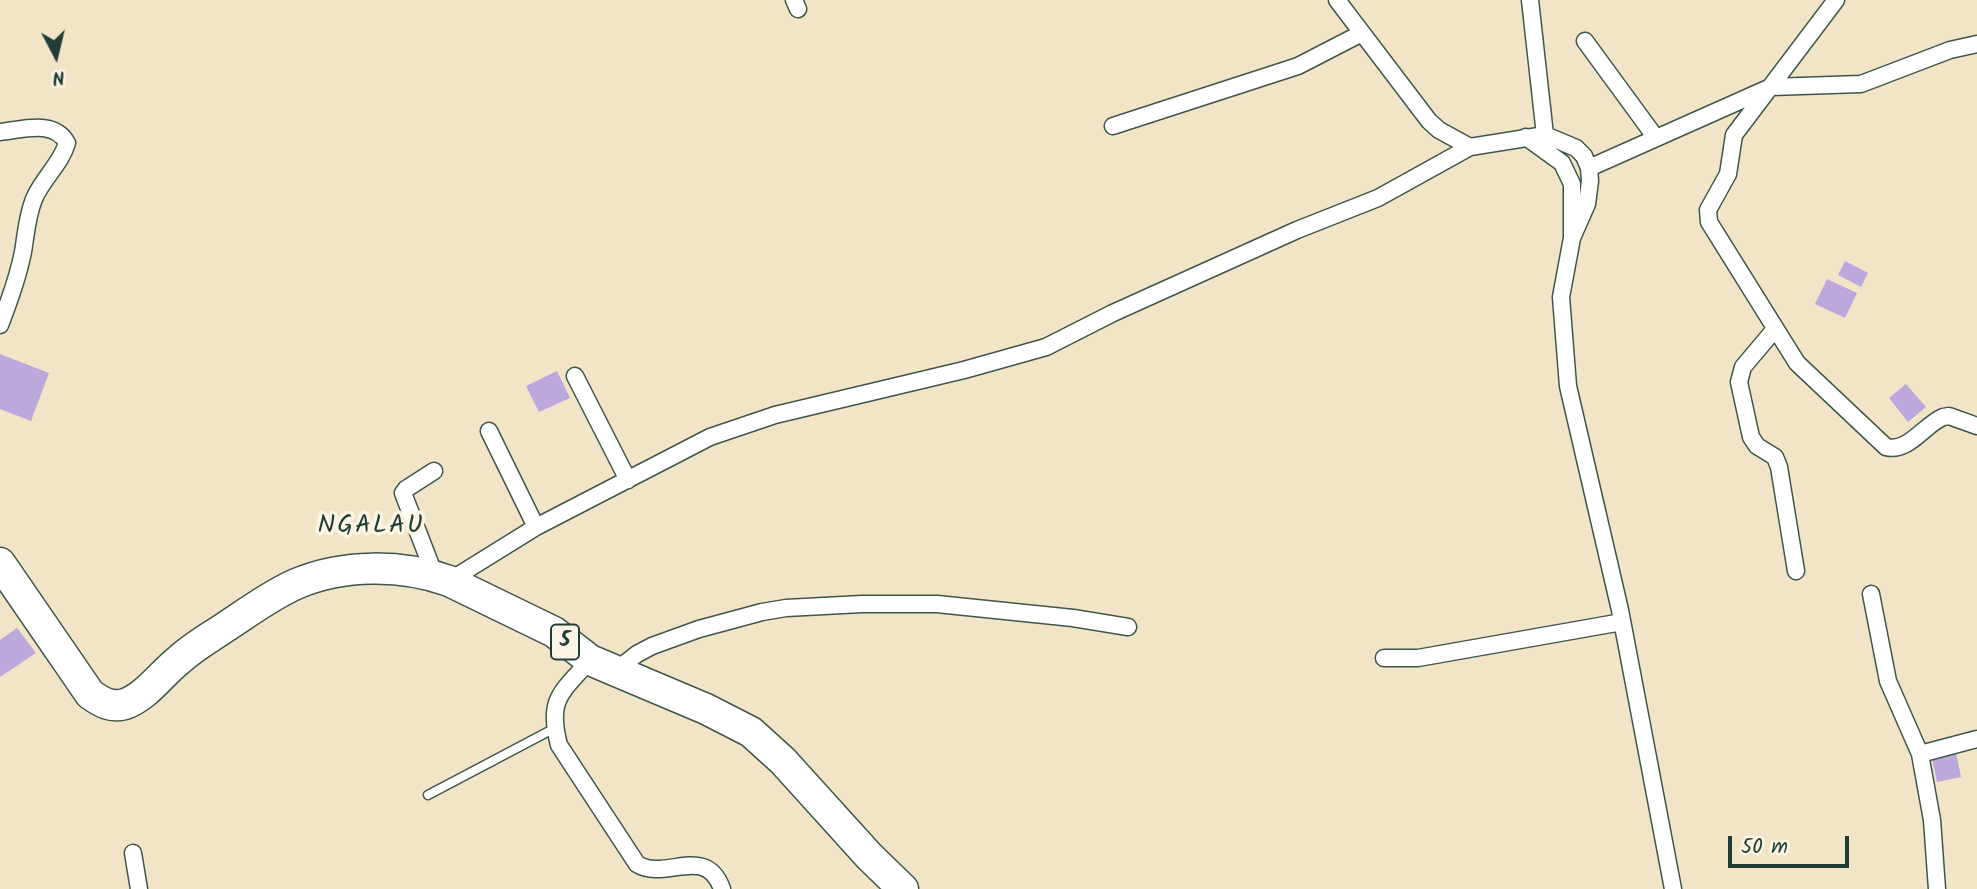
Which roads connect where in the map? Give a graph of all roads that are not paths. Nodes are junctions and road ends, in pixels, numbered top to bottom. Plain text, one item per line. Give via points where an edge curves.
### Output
1 (1337, 0) edge
2 (1530, 0) edge
3 (1836, 0) edge
4 (1362, 33) junction
5 (1585, 41) dead end
6 (1977, 44) edge
7 (1771, 87) junction
8 (1113, 126) dead end
9 (0, 132) edge
10 (1545, 135) junction
11 (1526, 137) junction
12 (1656, 138) junction
13 (1470, 147) junction
14 (1589, 167) junction
15 (1572, 238) junction
16 (0, 325) edge
17 (1774, 329) junction
18 (575, 376) dead end
19 (1977, 426) edge
20 (489, 431) dead end
21 (434, 471) dead end
22 (628, 480) junction
23 (536, 527) junction
24 (0, 563) edge
25 (1796, 571) dead end
26 (442, 579) junction
27 (1871, 594) dead end
28 (1622, 622) junction
29 (1128, 626) dead end
30 (1384, 659) dead end
31 (602, 666) junction
32 (555, 729) junction
33 (1977, 739) edge
34 (1920, 754) junction
35 (428, 795) dead end
36 (132, 853) dead end
37 (139, 889) edge
38 (722, 889) edge
39 (903, 889) edge
40 (1673, 889) edge
41 (1937, 889) edge

1 - 4 street
2 - 10 street
3 - 7 street
4 - 8 street via 1298,66
4 - 13 street via 1430,121
5 - 12 street
6 - 7 street via 1861,84
7 - 12 street
7 - 17 street via 1734,135 1728,174 1708,215
9 - 16 street via 50,128 67,143 33,200 23,255
10 - 11 street
10 - 14 street via 1577,149
11 - 13 street
11 - 15 street via 1562,163 1572,184
12 - 14 street
13 - 22 street via 1378,198 1113,313 1046,347 775,415 710,437
14 - 15 street via 1587,204
15 - 28 street via 1561,296 1568,386
17 - 19 street via 1797,363 1886,447 1902,447 1943,417
17 - 25 street via 1743,367 1739,382 1751,437 1775,457 1779,467
18 - 22 street
20 - 23 street
21 - 26 street via 403,494
22 - 23 street
23 - 26 street
24 - 26 highway, 5 via 90,694 115,706 141,695 180,659 297,584 361,569
26 - 31 highway, 5 via 554,632
27 - 34 street via 1888,681
28 - 30 street via 1418,659
28 - 40 street
29 - 31 street via 937,604 786,608 737,618
31 - 32 street via 559,695
31 - 39 highway, 5 via 751,732
32 - 35 lane
32 - 38 street via 559,745 637,864 647,869 705,867 718,877
33 - 34 street
34 - 41 street via 1933,820
36 - 37 street

